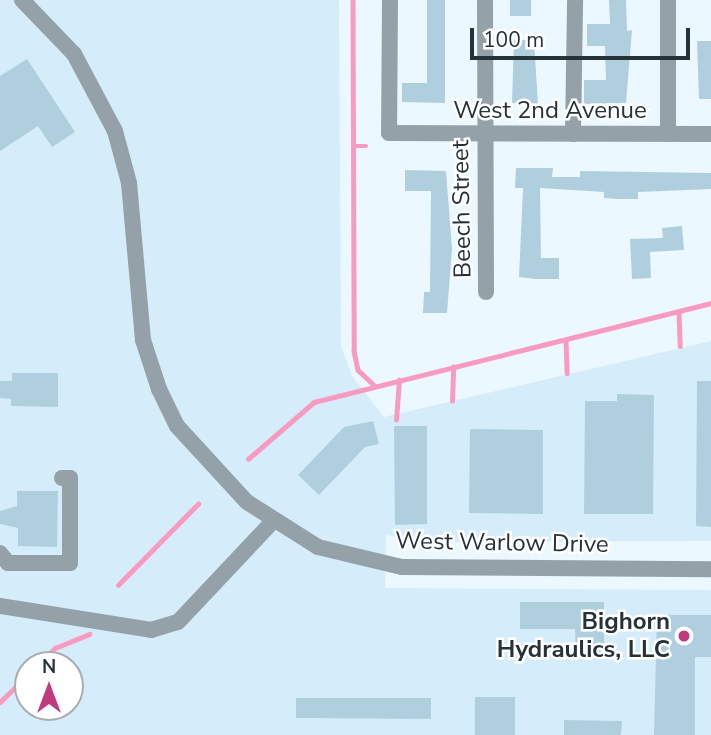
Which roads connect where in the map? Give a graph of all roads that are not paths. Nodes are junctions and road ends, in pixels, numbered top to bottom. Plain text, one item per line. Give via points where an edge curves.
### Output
1 (22, 0) edge
2 (390, 0) edge
3 (485, 0) edge
4 (575, 0) edge
5 (668, 0) edge
6 (484, 134) junction
7 (573, 134) junction
8 (668, 134) junction
9 (711, 134) edge
10 (486, 292) dead end
11 (62, 478) dead end
12 (274, 520) junction
13 (0, 553) edge
14 (711, 569) edge
15 (0, 606) edge

1 - 12 street, West Warlow Drive via 74,54 115,131 129,183 143,340 177,426 216,474
2 - 6 street, West 2nd Avenue via 389,133
3 - 6 street, Beech Street
4 - 7 street
5 - 8 street
6 - 7 street, West 2nd Avenue
6 - 10 street, Beech Street
7 - 8 street, West 2nd Avenue
8 - 9 street, West 2nd Avenue
11 - 13 street via 70,478 70,563 8,563
12 - 14 street, West Warlow Drive via 318,547 402,566
12 - 15 street via 178,622 151,630

